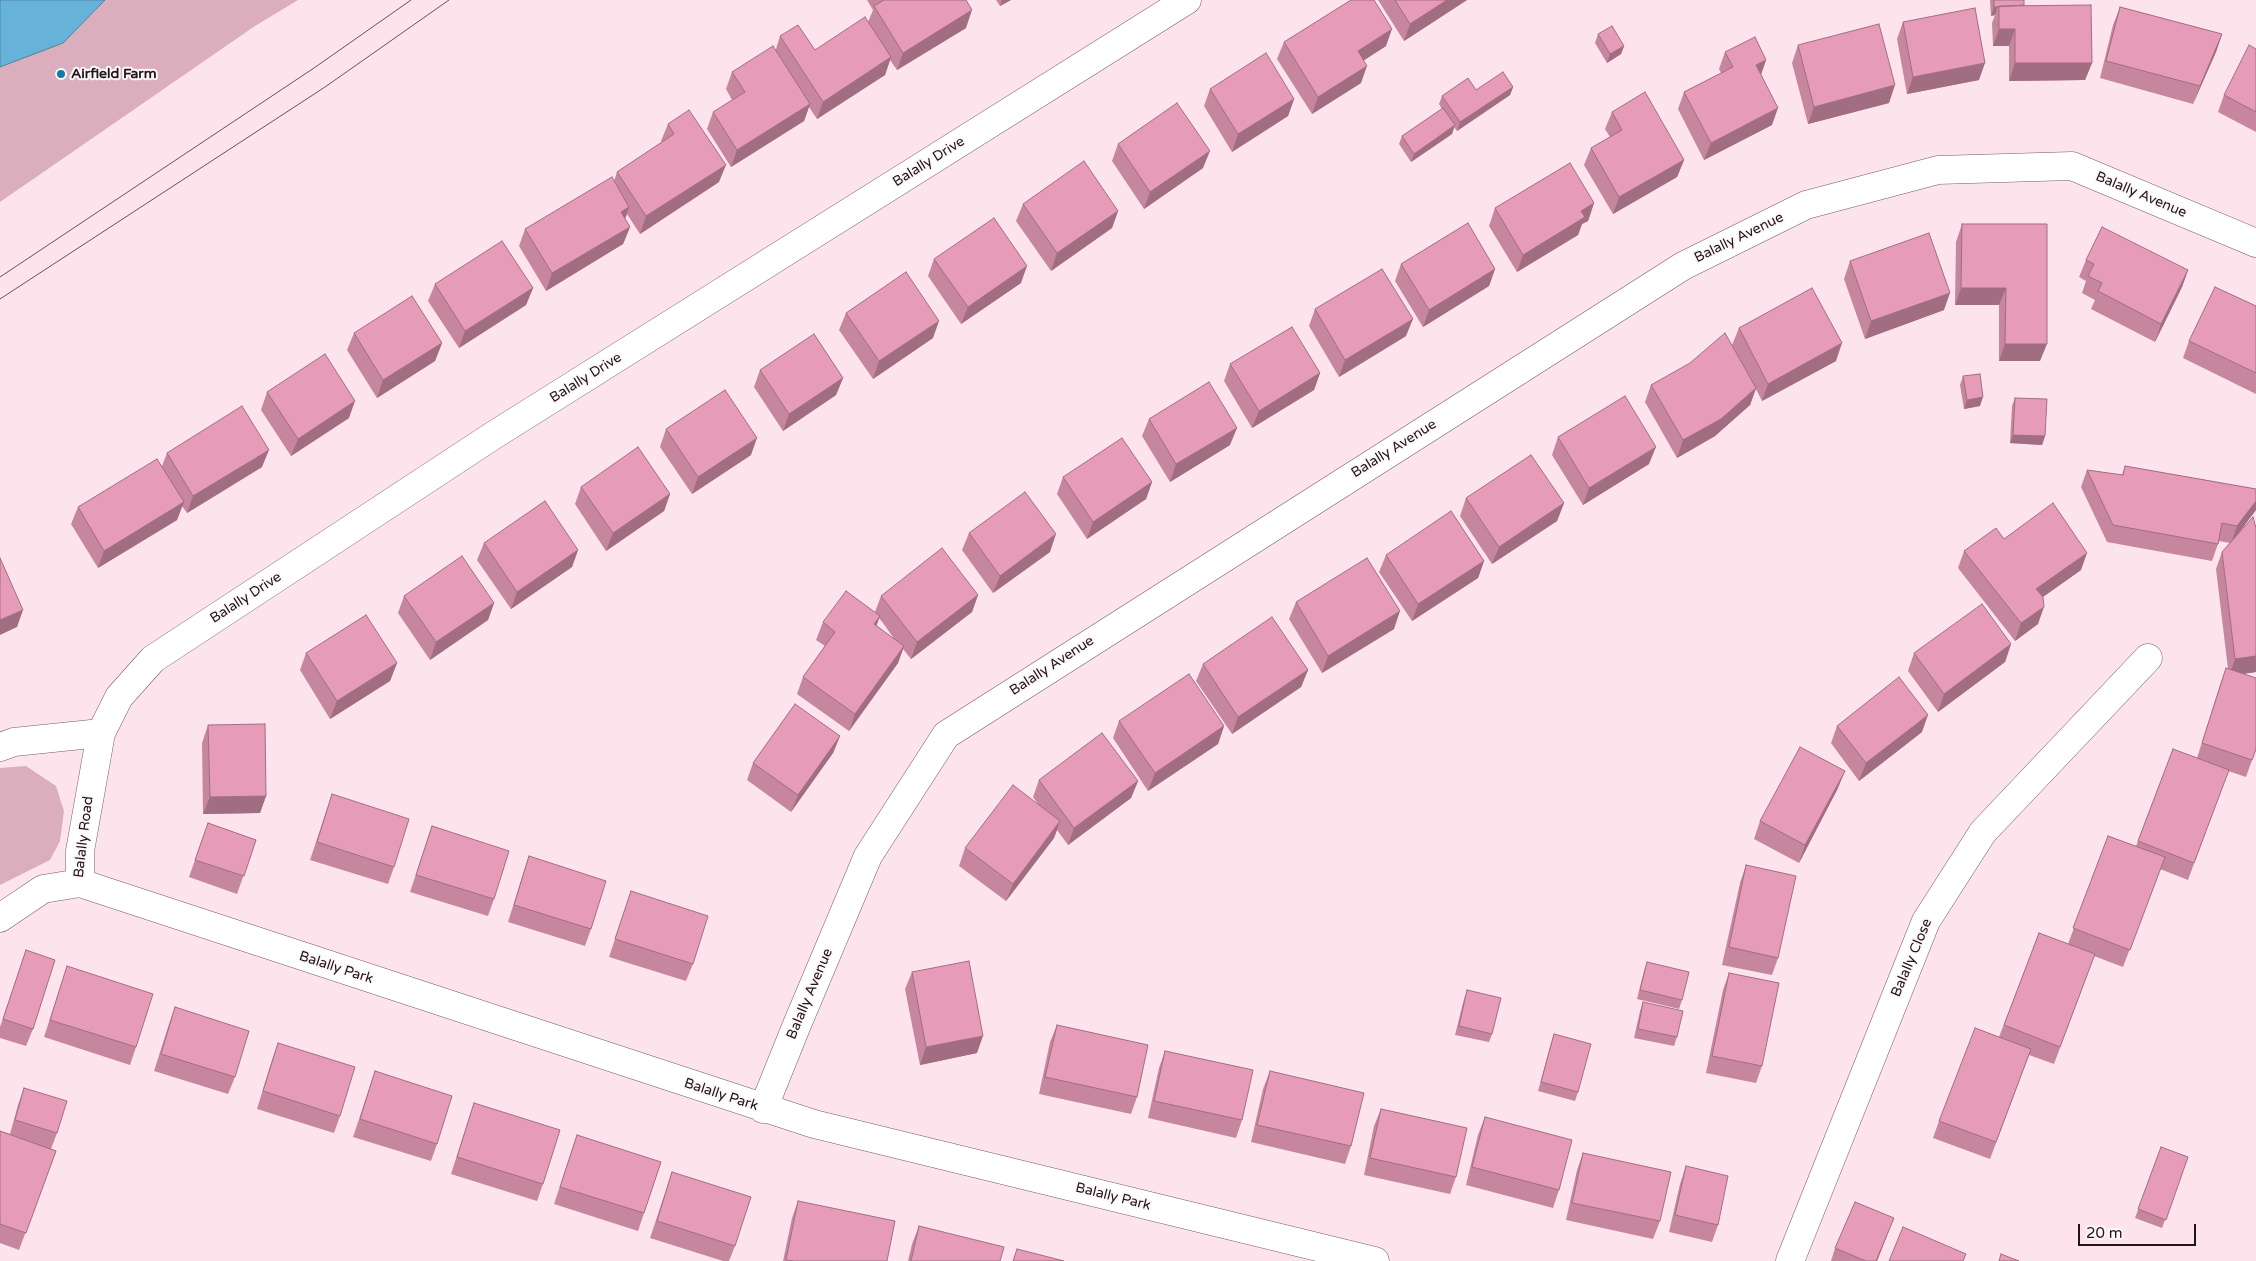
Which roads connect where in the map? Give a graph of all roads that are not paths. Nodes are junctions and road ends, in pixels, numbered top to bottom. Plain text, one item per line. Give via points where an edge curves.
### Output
1 (1187, 0) edge
2 (2256, 243) edge
3 (2148, 658) dead end
4 (101, 733) junction
5 (0, 747) edge
6 (80, 884) junction
7 (0, 918) edge
8 (763, 1109) junction
9 (1375, 1261) edge
10 (1790, 1261) edge

1 - 4 street, Balally Drive via 494,435 153,659 119,698
2 - 8 street, Balally Avenue via 2072,166 1938,170 1806,205 1683,266 946,735 868,856
3 - 10 street, Balally Close via 1983,832 1926,921
4 - 5 street via 14,742
4 - 6 street, Balally Road via 80,851
6 - 7 street, Balally Road via 43,889
6 - 8 street, Balally Park
8 - 9 street, Balally Park

